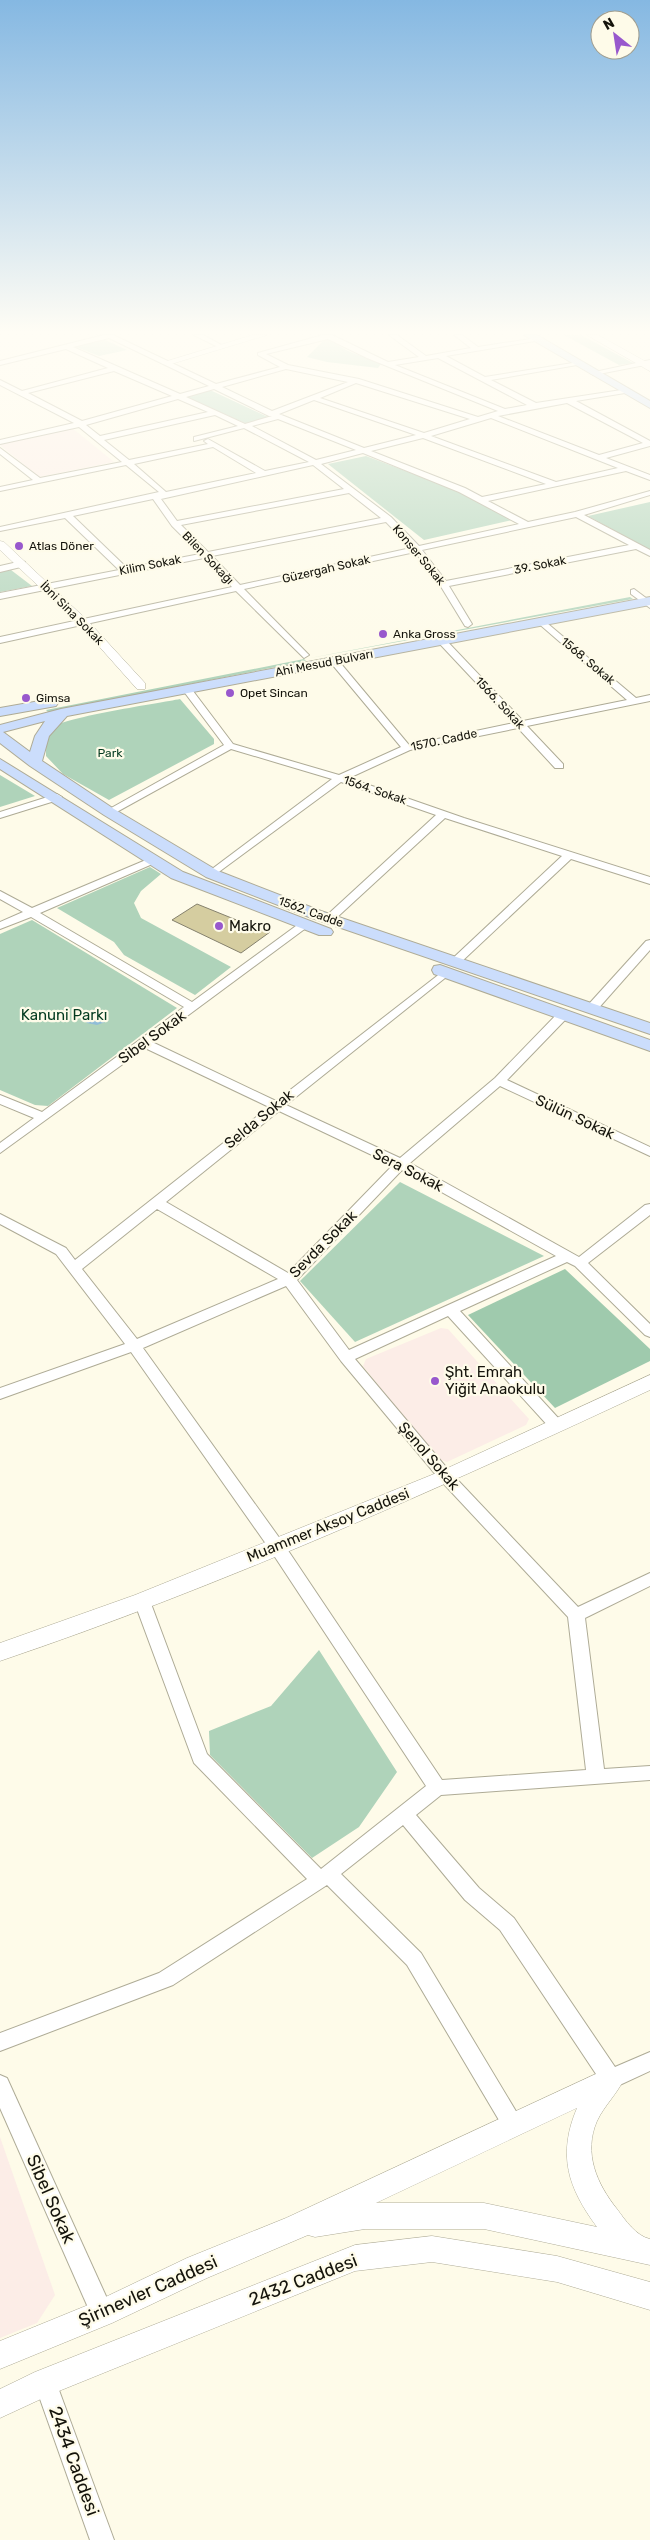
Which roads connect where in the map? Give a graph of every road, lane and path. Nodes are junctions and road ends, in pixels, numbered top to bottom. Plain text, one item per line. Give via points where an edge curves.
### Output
1 (4, 454) edge
2 (115, 454) edge
3 (146, 454) edge
4 (159, 454) edge
5 (230, 454) edge
6 (301, 454) edge
7 (353, 454) edge
8 (369, 454) edge
9 (471, 454) edge
10 (587, 454) edge
11 (615, 454) edge
12 (598, 458) junction
13 (122, 460) junction
14 (314, 463) junction
15 (626, 469) junction
16 (264, 474) junction
17 (650, 478) edge
18 (39, 481) junction
19 (555, 484) junction
20 (0, 489) edge
21 (350, 490) junction
22 (650, 493) edge
23 (163, 494) junction
24 (482, 500) junction
25 (577, 514) junction
26 (66, 515) junction
27 (388, 519) junction
28 (175, 524) junction
29 (526, 524) junction
30 (0, 529) edge
31 (0, 544) edge
32 (637, 546) junction
33 (417, 549) junction
34 (650, 553) edge
35 (205, 554) junction
36 (22, 564) junction
37 (0, 569) edge
38 (124, 570) junction
39 (444, 584) junction
40 (46, 587) junction
41 (239, 589) junction
42 (0, 596) edge
43 (649, 599) edge
44 (540, 621) junction
45 (84, 623) junction
46 (468, 624) junction
47 (0, 640) edge
48 (441, 640) junction
49 (304, 655) junction
50 (334, 661) junction
51 (141, 686) junction
52 (187, 689) junction
53 (650, 698) edge
54 (635, 702) junction
55 (0, 712) edge
56 (61, 713) junction
57 (519, 724) junction
58 (0, 729) edge
59 (0, 736) edge
60 (230, 746) junction
61 (407, 748) junction
62 (0, 763) edge
63 (35, 763) junction
64 (559, 766) dead end
65 (340, 778) junction
66 (57, 798) junction
67 (108, 812) junction
68 (443, 814) junction
69 (0, 815) edge
70 (570, 854) junction
71 (152, 860) junction
72 (212, 874) junction
73 (650, 881) edge
74 (0, 894) edge
75 (30, 913) junction
76 (329, 919) junction
77 (304, 925) junction
78 (0, 926) edge
79 (650, 943) edge
80 (450, 967) junction
81 (192, 1007) junction
82 (592, 1008) junction
83 (562, 1016) junction
84 (650, 1029) edge
85 (144, 1043) junction
86 (650, 1046) edge
87 (499, 1081) junction
88 (0, 1100) edge
89 (276, 1106) junction
90 (43, 1117) junction
91 (0, 1149) edge
92 (650, 1152) edge
93 (402, 1164) junction
94 (156, 1202) junction
95 (650, 1208) edge
96 (0, 1218) edge
97 (566, 1256) junction
98 (580, 1263) junction
99 (74, 1268) junction
100 (289, 1280) junction
101 (451, 1310) junction
102 (650, 1332) edge
103 (134, 1346) junction
104 (346, 1358) junction
105 (650, 1382) edge
106 (0, 1394) edge
107 (555, 1424) junction
108 (446, 1477) junction
109 (277, 1547) junction
110 (650, 1579) edge
111 (142, 1600) junction
112 (576, 1615) junction
113 (0, 1652) edge
114 (650, 1773) edge
115 (596, 1777) junction
116 (437, 1788) junction
117 (404, 1813) junction
118 (324, 1877) junction
119 (0, 2042) edge
120 (650, 2062) edge
121 (612, 2079) junction
122 (0, 2085) edge
123 (514, 2124) junction
124 (295, 2227) junction
125 (642, 2250) edge
126 (650, 2296) edge
127 (102, 2313) junction
128 (0, 2355) edge
129 (45, 2382) junction
130 (0, 2404) edge
131 (102, 2540) edge

1 - 18 street
2 - 13 street
3 - 13 street
4 - 13 street
5 - 16 street
6 - 14 street, Konser Sokak
7 - 14 street
8 - 24 street
9 - 19 street
10 - 12 street
11 - 12 street
12 - 15 street
13 - 18 street
13 - 23 street
14 - 16 street
14 - 21 street, Konser Sokak
15 - 17 street
15 - 19 street
16 - 23 street
18 - 20 street
19 - 24 street
21 - 27 street, Konser Sokak
21 - 28 street
22 - 25 street, Güzergah Sokak
23 - 26 street
23 - 28 street, Bilen Sokağı via 157,498 158,501
24 - 29 street
25 - 29 street, Güzergah Sokak
25 - 32 street
26 - 30 street
26 - 38 street
27 - 33 street, Konser Sokak
27 - 35 street, Kilim Sokak
28 - 35 street, Bilen Sokağı
29 - 33 street, Güzergah Sokak
31 - 36 street, İbni Sina Sokak
32 - 34 street
32 - 39 street, 39. Sokak
33 - 39 street, Konser Sokak
33 - 41 street, Güzergah Sokak
35 - 38 street, Kilim Sokak
35 - 41 street, Bilen Sokağı
36 - 37 street
36 - 40 street, İbni Sina Sokak
38 - 40 street, Kilim Sokak
39 - 46 street, Konser Sokak
40 - 42 street, Kilim Sokak
40 - 45 street, İbni Sina Sokak
41 - 45 street, Güzergah Sokak
41 - 49 street, Bilen Sokağı
43 - 44 main road, Ahi Mesud Bulvarı
43 - 46 main road, Ahi Mesud Bulvarı via 634,592
44 - 48 main road, Ahi Mesud Bulvarı
44 - 54 street, 1568. Sokak
45 - 47 street, Güzergah Sokak
45 - 51 street, İbni Sina Sokak
46 - 49 main road, Ahi Mesud Bulvarı
48 - 50 main road, Ahi Mesud Bulvarı
48 - 57 street, 1566. Sokak
49 - 51 main road, Ahi Mesud Bulvarı
50 - 52 main road, Ahi Mesud Bulvarı
50 - 61 street
51 - 55 main road, Ahi Mesud Bulvarı
52 - 56 main road, Ahi Mesud Bulvarı
52 - 60 street
53 - 54 street, 1570. Cadde
54 - 57 street, 1570. Cadde
56 - 58 main road, Ahi Mesud Bulvarı
56 - 63 main road via 43,731
57 - 61 street, 1570. Cadde
57 - 64 street, 1566. Sokak
59 - 63 main road, 1562. Cadde
60 - 65 street, 1564. Sokak
60 - 67 street
61 - 65 street, 1570. Cadde
62 - 66 main road, 1562. Cadde
63 - 67 main road, 1562. Cadde
65 - 68 street, 1564. Sokak
65 - 72 street, 1570. Cadde
66 - 69 street
66 - 71 main road, 1562. Cadde
67 - 72 main road, 1562. Cadde
68 - 70 street, 1564. Sokak
68 - 76 street
70 - 73 street, 1564. Sokak
70 - 80 street, Selda Sokak
71 - 75 street
71 - 77 main road, 1562. Cadde via 177,875
72 - 76 main road, 1562. Cadde
74 - 75 street
75 - 78 street
75 - 81 street
76 - 80 main road, 1562. Cadde
77 - 80 main road, 1562. Cadde
77 - 81 street, Sibel Sokak
79 - 82 street
80 - 82 main road, 1562. Cadde
80 - 83 main road, 1562. Cadde
80 - 89 street, Selda Sokak
81 - 85 street, Sibel Sokak
82 - 84 main road, 1562. Cadde
83 - 86 main road, 1562. Cadde
83 - 87 street, Sevda Sokak
85 - 89 street, Sera Sokak
85 - 90 street, Sibel Sokak
87 - 92 street, Sülün Sokak
87 - 93 street, Sevda Sokak
88 - 90 street
89 - 93 street, Sera Sokak
89 - 94 street, Selda Sokak
90 - 91 street, Sibel Sokak
93 - 97 street, Sera Sokak
93 - 100 street, Sevda Sokak
94 - 99 street, Selda Sokak
94 - 100 street, Şenol Sokak
95 - 98 street
96 - 99 street via 61,1251
97 - 98 street, Sera Sokak
97 - 101 street
98 - 102 street, Sera Sokak
99 - 103 street
100 - 103 street, Sevda Sokak
100 - 104 street, Şenol Sokak
101 - 104 street
101 - 107 street
103 - 106 street, Sevda Sokak
103 - 109 street
104 - 108 street, Şenol Sokak
105 - 107 street, Muammer Aksoy Caddesi
107 - 108 street, Muammer Aksoy Caddesi
108 - 109 street, Muammer Aksoy Caddesi
108 - 112 street, Şenol Sokak
109 - 111 street, Muammer Aksoy Caddesi
109 - 116 street
110 - 112 street
111 - 113 street, Muammer Aksoy Caddesi
111 - 118 street via 200,1758
112 - 115 street
114 - 115 street
115 - 116 street
116 - 117 street
117 - 118 street
117 - 121 street via 472,1894 507,1924
118 - 119 street via 166,1979
118 - 123 street via 414,1959
120 - 121 street
121 - 123 street
121 - 125 street via 586,2116 578,2141 582,2173 591,2199 609,2223
122 - 127 street, Sibel Sokak
123 - 124 street
124 - 125 street via 365,2216 484,2216
124 - 127 street, Şirinevler Caddesi
126 - 129 street, 2432 Caddesi via 557,2269 432,2249 356,2258
127 - 128 street, Şirinevler Caddesi
129 - 130 street, 2432 Caddesi
129 - 131 street, 2434 Caddesi

